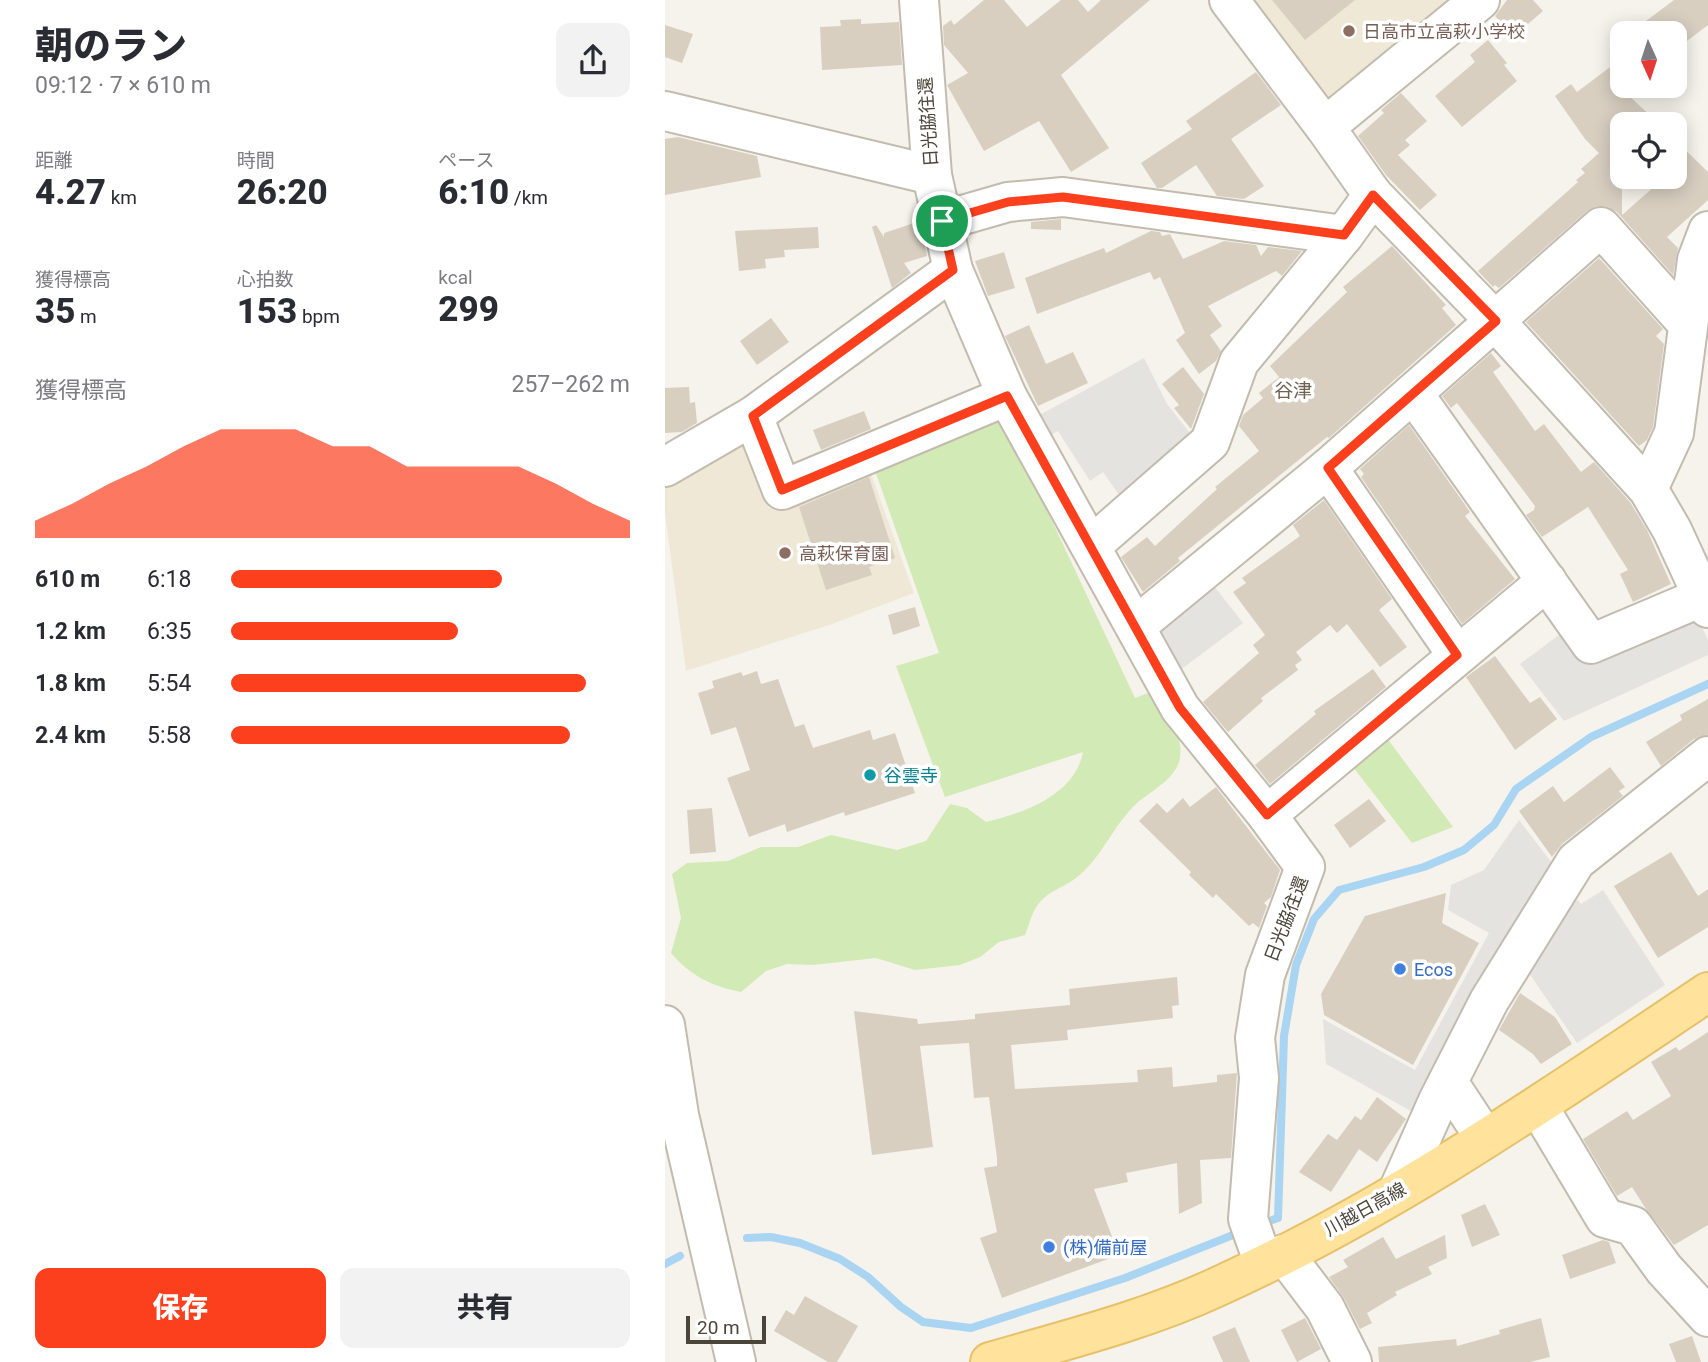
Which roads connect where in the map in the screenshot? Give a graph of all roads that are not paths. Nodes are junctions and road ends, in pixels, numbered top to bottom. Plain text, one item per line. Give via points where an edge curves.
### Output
1 (920, 0) edge
2 (1229, 0) edge
3 (1480, 0) edge
4 (665, 111) edge
5 (1325, 127) junction
6 (932, 175) junction
7 (1373, 195) junction
8 (942, 221) junction
9 (1708, 231) edge
10 (1344, 235) junction
11 (953, 270) junction
12 (1496, 321) junction
13 (1687, 323) junction
14 (1413, 393) junction
15 (1007, 396) junction
16 (753, 416) junction
17 (665, 467) edge
18 (1328, 468) junction
19 (1648, 489) junction
20 (1091, 546) junction
21 (1547, 581) junction
22 (1705, 602) edge
23 (1136, 626) junction
24 (1457, 655) junction
25 (1708, 756) edge
26 (1267, 815) junction
27 (1708, 992) edge
28 (665, 1025) edge
29 (1448, 1082) junction
30 (1538, 1106) junction
31 (672, 1116) edge
32 (1485, 1139) junction
33 (1398, 1191) junction
34 (1263, 1245) junction
35 (1708, 1317) edge
36 (1043, 1355) edge
37 (990, 1356) edge
38 (736, 1362) edge
39 (1352, 1362) edge

1 - 6 street, 日光脇往還
2 - 5 street
3 - 5 street
4 - 6 street
5 - 7 street
6 - 8 street, 日光脇往還
7 - 10 street
7 - 12 street
8 - 10 street via 1008,202 1063,197
8 - 11 street, 日光脇往還
9 - 13 street via 1697,260
10 - 20 street via 1239,362 1210,442
11 - 15 street, 日光脇往還
11 - 16 street
12 - 13 street via 1601,227
12 - 14 street
12 - 19 street
13 - 19 street via 1674,433
14 - 18 street
14 - 21 street
15 - 16 street via 782,490
15 - 20 street, 日光脇往還
16 - 17 street
18 - 23 street
18 - 24 street
19 - 22 street
20 - 23 street, 日光脇往還
21 - 22 street via 1591,644
21 - 24 street
23 - 26 street, 日光脇往還 via 1180,708
24 - 26 street
25 - 29 street via 1576,861 1489,1001
26 - 34 street, 日光脇往還 via 1305,867 1265,975 1255,1038
27 - 30 main road, 川越日高線
28 - 31 street
29 - 32 street
29 - 33 street
30 - 32 main road, 川越日高線
30 - 35 street via 1605,1218 1633,1226
31 - 38 street via 701,1213
32 - 33 main road, 川越日高線
33 - 34 main road, 川越日高線
34 - 36 main road, 川越日高線 via 1203,1293
34 - 39 street via 1325,1308
36 - 37 main road, 川越日高線

